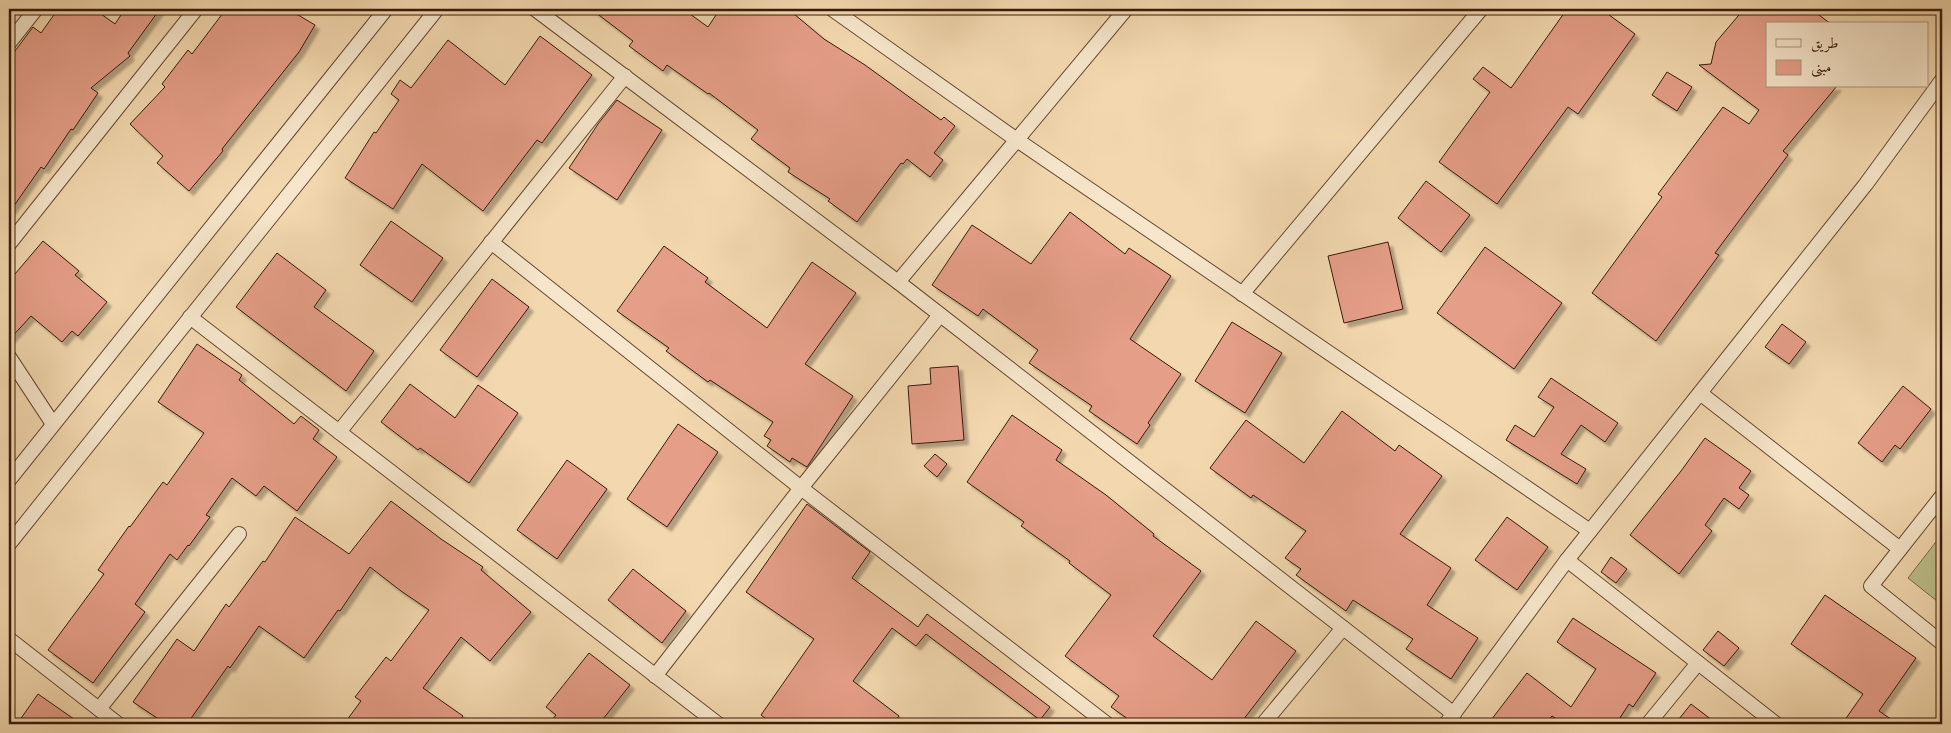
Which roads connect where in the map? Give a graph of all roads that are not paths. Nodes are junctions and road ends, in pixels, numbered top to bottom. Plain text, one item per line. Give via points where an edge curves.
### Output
1 (36, 9) edge
2 (196, 9) edge
3 (386, 9) edge
4 (437, 9) edge
5 (535, 9) edge
6 (832, 9) edge
7 (1126, 9) edge
8 (1481, 9) edge
9 (9, 43) edge
10 (625, 76) junction
11 (1942, 80) edge
12 (1017, 140) junction
13 (491, 242) junction
14 (9, 244) edge
15 (898, 282) junction
16 (1242, 294) junction
17 (940, 315) junction
18 (190, 317) junction
19 (9, 357) edge
20 (1700, 393) junction
21 (53, 424) junction
22 (339, 432) junction
23 (9, 480) edge
24 (800, 488) junction
25 (1942, 496) edge
26 (1590, 531) junction
27 (239, 534) dead end
28 (9, 544) edge
29 (1900, 549) junction
30 (1567, 560) junction
31 (1343, 628) junction
32 (9, 639) edge
33 (1942, 643) edge
34 (1698, 663) junction
35 (655, 676) junction
36 (99, 709) junction
37 (1450, 719) edge
38 (118, 724) edge
39 (717, 724) edge
40 (1107, 724) edge
41 (1263, 724) edge
42 (1648, 724) edge
43 (1776, 724) edge

1 - 9 street
2 - 14 street
3 - 21 street
4 - 18 street
5 - 10 street
6 - 12 street
7 - 12 street
8 - 16 street
10 - 13 street
10 - 15 street
11 - 20 street via 1866,184
12 - 15 street
12 - 16 street
13 - 22 street
13 - 24 street
15 - 17 street
16 - 26 street
17 - 24 street
17 - 31 street
18 - 22 street
18 - 28 street
19 - 21 street
20 - 26 street
20 - 29 street
21 - 23 street
22 - 35 street
24 - 35 street
24 - 40 street
25 - 29 street
26 - 30 street
27 - 36 street
29 - 33 street via 1871,586
30 - 34 street
30 - 37 street
31 - 37 street
31 - 41 street
32 - 36 street
34 - 42 street
34 - 43 street
35 - 39 street
36 - 38 street

